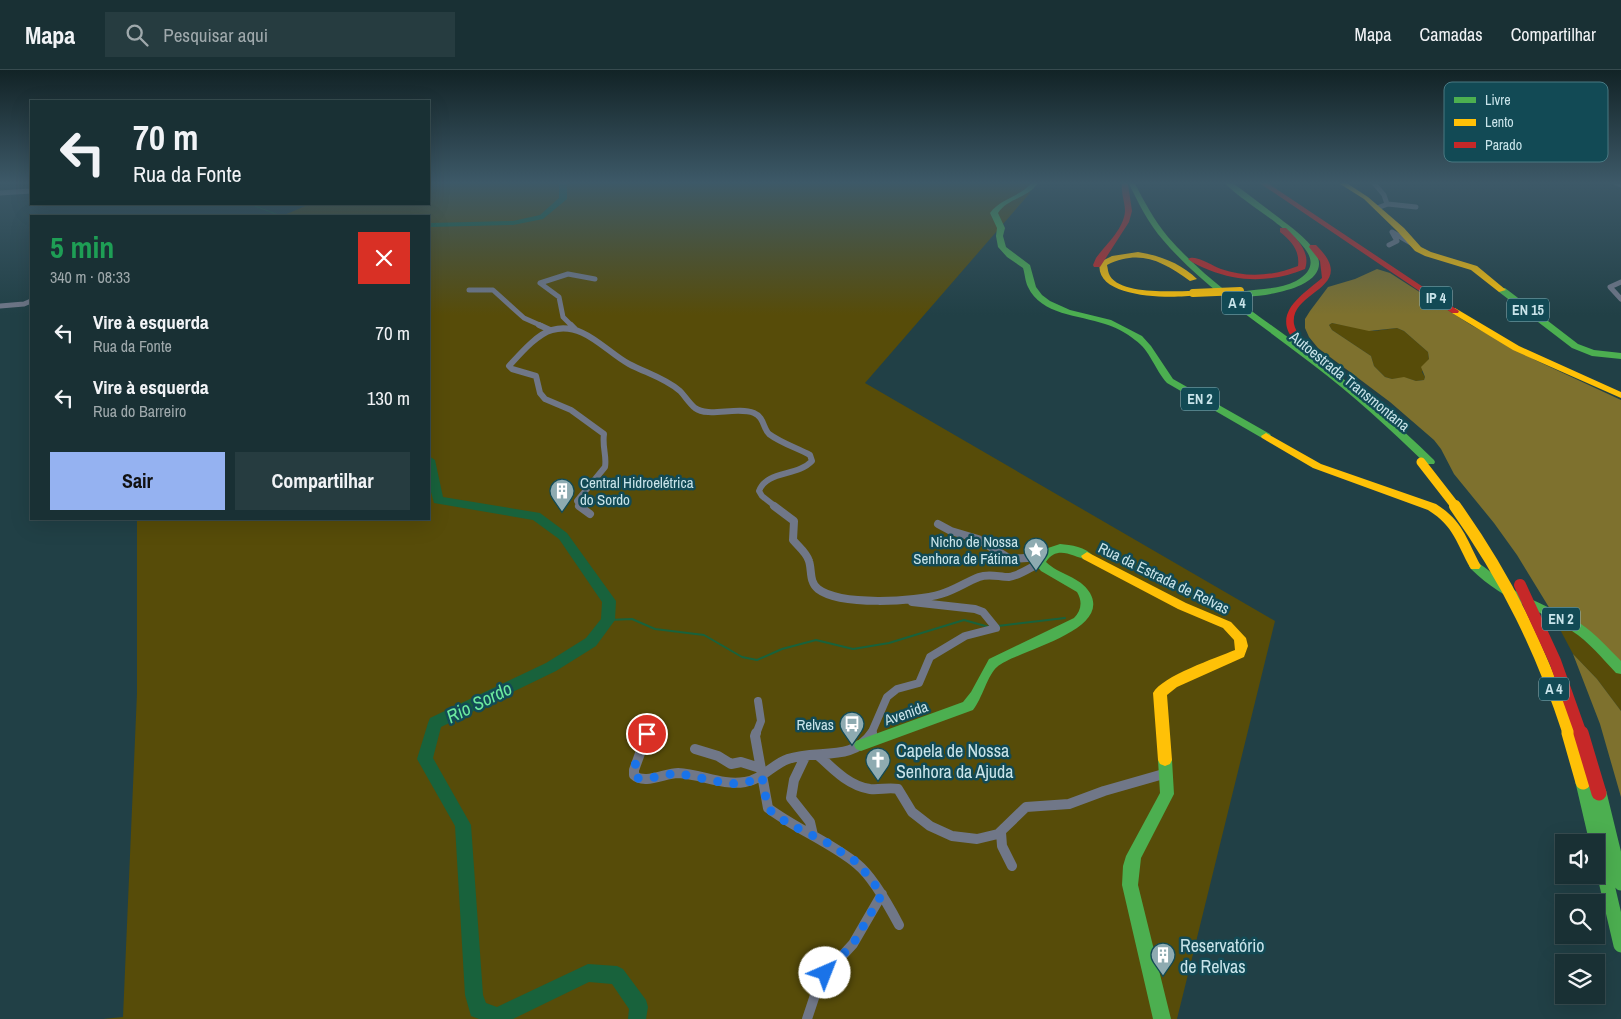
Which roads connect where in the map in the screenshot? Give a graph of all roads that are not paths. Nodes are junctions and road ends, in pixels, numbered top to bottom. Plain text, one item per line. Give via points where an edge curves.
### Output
1 (1000, 226) edge
2 (1123, 226) edge
3 (1147, 226) edge
4 (1156, 226) edge
5 (1159, 226) edge
6 (1283, 226) edge
7 (1326, 226) edge
8 (1399, 226) edge
9 (1288, 230) junction
10 (1390, 245) dead end
11 (1415, 246) junction
12 (595, 278) dead end
13 (1621, 282) edge
14 (1203, 285) junction
15 (469, 290) dead end
16 (1194, 294) junction
17 (1621, 299) edge
18 (30, 301) edge
19 (0, 306) edge
20 (550, 330) junction
21 (576, 330) junction
22 (1621, 356) edge
23 (1340, 380) junction
24 (1621, 394) edge
25 (1426, 462) junction
26 (590, 514) dead end
27 (938, 524) dead end
28 (1495, 545) dead end
29 (1041, 560) junction
30 (1514, 574) dead end
31 (895, 601) junction
32 (1621, 669) edge
33 (758, 701) dead end
34 (647, 734) dead end
35 (861, 745) junction
36 (695, 750) dead end
37 (818, 755) junction
38 (805, 757) junction
39 (761, 773) junction
40 (1167, 773) junction
41 (1001, 832) junction
42 (813, 835) junction
43 (1012, 866) dead end
44 (1621, 883) edge
45 (882, 894) junction
46 (899, 925) dead end
47 (1621, 945) edge
48 (807, 1019) edge
49 (1162, 1019) edge

1 - 32 main road, EN 2 via 1000,247 1027,268 1032,289 1039,298 1126,329 1150,348 1163,375 1172,383 1312,464 1445,513 1459,527 1474,565 1492,582 1513,597 1575,627
2 - 16 main road via 1097,263 1100,277 1109,285 1131,294
3 - 14 main road, Autoestrada Transmontana / A 4
4 - 23 main road, Autoestrada Transmontana / A 4 via 1195,270
5 - 9 main road via 1193,259 1212,269 1241,277 1262,278 1283,276 1302,267 1305,260 1303,251
6 - 9 main road
7 - 24 main road, IP 4 via 1516,348
8 - 11 main road, EN 15
9 - 16 main road, bridge via 1307,251 1310,260 1306,273 1292,283 1242,293
9 - 23 main road via 1320,254 1327,272 1326,279 1292,308 1290,327 1300,343
10 - 11 street via 1397,241 1394,232
11 - 22 main road, EN 15 via 1428,254 1470,266 1571,344 1592,353
12 - 21 street via 568,274 540,283 559,296 563,318
13 - 17 street via 1610,287
14 - 16 main road via 1170,262 1156,257 1122,255 1103,264 1106,277 1133,291
14 - 25 main road, Autoestrada Transmontana / A 4 via 1332,382
15 - 20 street via 494,290 523,317
18 - 19 street
20 - 21 street
20 - 26 street via 525,348 509,366 536,376 545,399 570,409 604,434 605,467 577,500 578,505
21 - 31 street via 597,340 628,364 680,390 696,409 755,413 768,433 809,454 812,459 810,465 798,472 765,480 760,486 760,493 794,521 794,540 809,559 813,583 817,588 833,596
23 - 25 main road, Autoestrada Transmontana / A 4 via 1408,438
25 - 28 main road, Autoestrada Transmontana / A 4 via 1458,495
25 - 47 main road, Autoestrada Transmontana / A 4, bridge via 1520,605 1539,648 1579,773
27 - 29 street via 978,539 1010,559
29 - 31 street via 1011,577 982,576 942,595
29 - 35 main road, Avenida via 1047,572 1078,587 1087,602 1080,622 996,661 984,675 968,706
29 - 40 main road, Rua da Estrada de Relvas via 1054,548 1075,550 1182,606 1225,624 1240,638 1242,646 1238,655 1167,684 1161,690
30 - 44 main road, A 4, bridge via 1538,617 1566,688 1600,797
31 - 35 street via 974,608 983,612 996,628 962,637 930,657 919,683 888,695 875,729
33 - 39 street via 761,721 755,736
34 - 39 street via 634,770 638,779 676,773 730,784 748,782
35 - 37 street, Avenida
36 - 39 street via 719,756 731,764 741,762
37 - 38 street, Avenida
37 - 41 street via 843,778 857,785 872,789 898,789 913,812 936,829 979,840
38 - 39 street, Avenida via 789,758
38 - 42 street via 791,797 810,822
39 - 42 street via 767,806 789,824
40 - 41 street via 1069,804 1026,807
40 - 49 main road, Rua da Estrada de Relvas via 1166,798 1134,856 1130,879 1131,898
41 - 43 street via 1002,846
42 - 45 street via 859,865
45 - 46 street
45 - 48 street via 853,944 820,980

